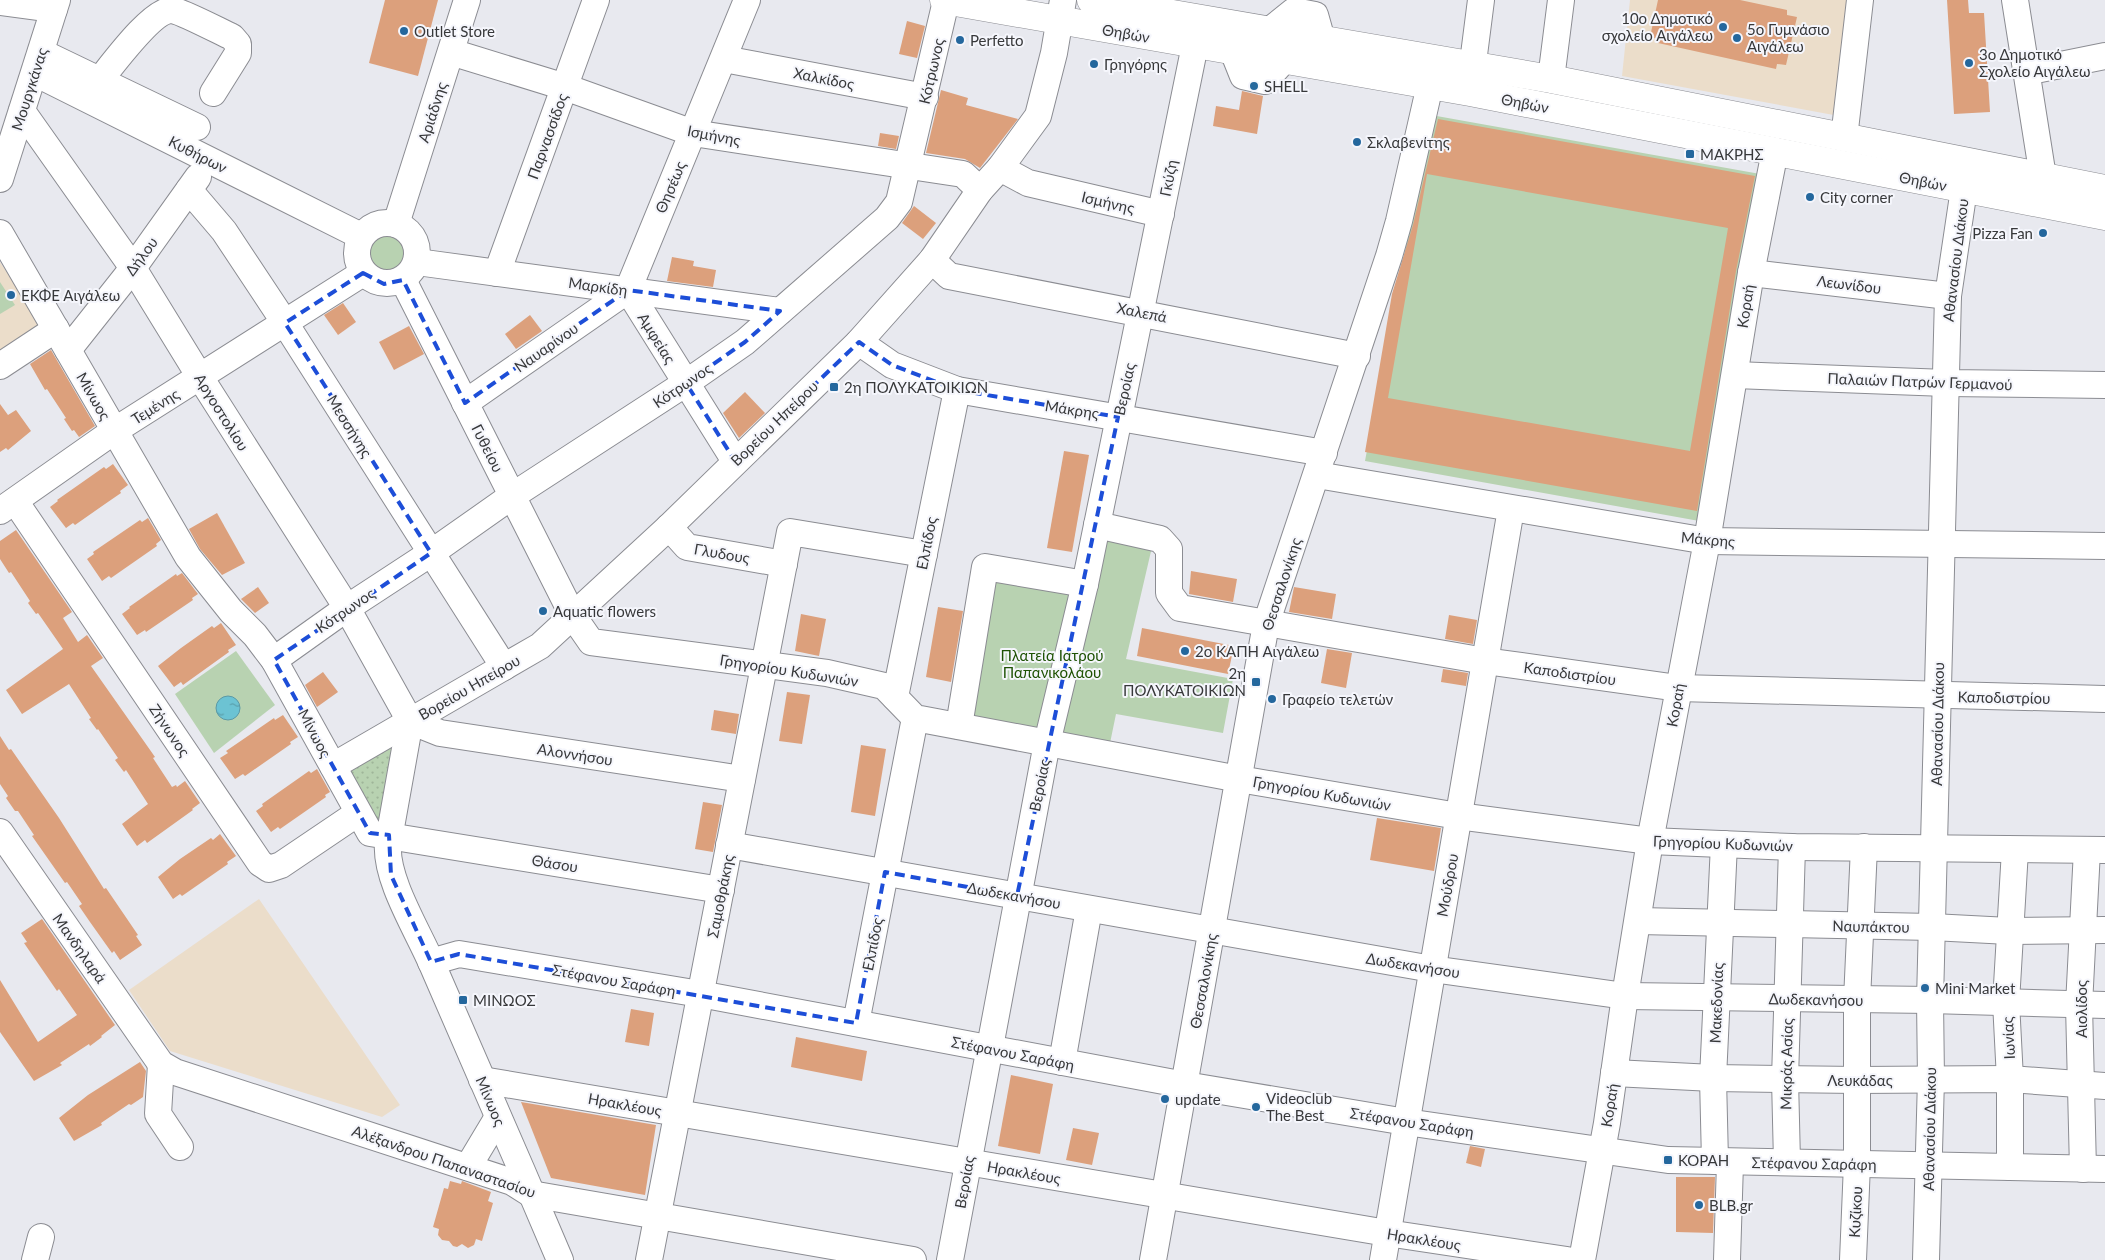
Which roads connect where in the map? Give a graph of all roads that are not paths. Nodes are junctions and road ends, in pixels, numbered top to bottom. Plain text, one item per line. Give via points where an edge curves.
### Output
1 (467, 0) edge
2 (596, 0) edge
3 (747, 0) edge
4 (945, 0) edge
5 (1091, 0) edge
6 (1481, 0) edge
7 (1561, 0) edge
8 (1860, 0) edge
9 (2015, 0) edge
10 (0, 2) edge
11 (55, 4) edge
12 (1062, 11) edge
13 (1195, 45) junction
14 (451, 52) junction
15 (2105, 56) edge
16 (724, 59) junction
17 (38, 62) junction
18 (2026, 72) junction
19 (1471, 79) junction
20 (1551, 79) junction
21 (99, 80) junction
22 (1430, 85) junction
23 (565, 88) junction
24 (214, 93) dead end
25 (924, 97) junction
26 (22, 111) junction
27 (197, 126) dead end
28 (693, 133) junction
29 (1844, 138) junction
30 (1774, 151) junction
31 (210, 159) junction
32 (909, 166) junction
33 (1000, 168) junction
34 (2043, 177) junction
35 (0, 178) edge
36 (1964, 189) junction
37 (2105, 189) edge
38 (189, 190) junction
39 (980, 190) junction
40 (1161, 214) junction
41 (2105, 216) edge
42 (396, 224) junction
43 (0, 232) edge
44 (361, 236) junction
45 (932, 260) junction
46 (133, 268) junction
47 (410, 271) junction
48 (497, 272) junction
49 (363, 273) junction
50 (1751, 273) junction
51 (628, 290) junction
52 (1948, 296) junction
53 (780, 311) junction
54 (1141, 312) junction
55 (285, 322) junction
56 (62, 340) junction
57 (859, 342) junction
58 (1357, 356) junction
59 (0, 366) edge
60 (1735, 375) junction
61 (200, 377) junction
62 (686, 383) junction
63 (1946, 383) junction
64 (2105, 385) edge
65 (957, 390) junction
66 (465, 403) junction
67 (1118, 416) junction
68 (114, 431) junction
69 (735, 461) junction
70 (1321, 464) junction
71 (512, 496) junction
72 (7, 506) edge
73 (1511, 509) junction
74 (1097, 525) junction
75 (669, 527) junction
76 (1707, 541) junction
77 (1942, 545) junction
78 (2105, 546) edge
79 (431, 553) junction
80 (924, 554) junction
81 (784, 564) junction
82 (1086, 584) junction
83 (347, 608) junction
84 (573, 616) junction
85 (1266, 624) junction
86 (274, 660) junction
87 (1485, 661) junction
88 (764, 666) junction
89 (504, 667) junction
90 (1678, 688) junction
91 (1938, 696) junction
92 (895, 697) junction
93 (2105, 699) edge
94 (915, 718) junction
95 (410, 721) junction
96 (959, 726) junction
97 (1047, 743) junction
98 (333, 766) junction
99 (1239, 779) junction
100 (742, 780) junction
101 (358, 814) junction
102 (1458, 816) junction
103 (0, 832) edge
104 (389, 835) junction
105 (1650, 841) junction
106 (1724, 844) junction
107 (730, 845) junction
108 (1792, 847) junction
109 (1864, 847) junction
110 (1934, 849) junction
111 (2015, 850) junction
112 (2096, 850) edge
113 (885, 872) junction
114 (721, 890) junction
115 (1017, 896) junction
116 (1089, 909) junction
117 (1638, 921) junction
118 (1719, 924) junction
119 (1789, 924) junction
120 (1861, 926) junction
121 (1932, 927) junction
122 (1212, 930) junction
123 (2094, 930) edge
124 (2010, 931) junction
125 (431, 962) junction
126 (1432, 969) junction
127 (700, 994) junction
128 (1625, 996) junction
129 (1716, 998) junction
130 (1787, 999) junction
131 (1857, 1000) junction
132 (1930, 1000) junction
133 (2006, 1002) junction
134 (2080, 1005) junction
135 (2105, 1005) edge
136 (856, 1023) junction
137 (989, 1049) junction
138 (1062, 1062) junction
139 (161, 1064) junction
140 (1614, 1073) junction
141 (1713, 1078) junction
142 (1785, 1079) junction
143 (1931, 1079) junction
144 (2010, 1079) junction
145 (482, 1080) junction
146 (1857, 1080) junction
147 (1185, 1086) junction
148 (2094, 1086) edge
149 (678, 1113) junction
150 (498, 1118) junction
151 (1406, 1122) junction
152 (180, 1147) dead end
153 (1602, 1151) junction
154 (967, 1162) junction
155 (1723, 1162) junction
156 (1786, 1162) junction
157 (1857, 1164) junction
158 (1929, 1165) junction
159 (468, 1167) junction
160 (2010, 1167) junction
161 (2094, 1169) edge
162 (531, 1194) junction
163 (1165, 1196) junction
164 (657, 1216) junction
165 (1387, 1233) junction
166 (560, 1260) edge
167 (649, 1260) edge
168 (912, 1260) edge
169 (950, 1260) edge
170 (1153, 1260) edge
171 (1382, 1260) edge
172 (1567, 1260) edge
173 (1582, 1260) edge
174 (1727, 1260) edge
175 (1852, 1260) edge
176 (1926, 1260) edge

1 - 14 street, Αριάδνης
2 - 23 street, Παρνασσίδος
3 - 16 street, Θησέως
4 - 12 main road, Θηβών
4 - 25 street, Κότρωνος
5 - 19 main road, Θηβών via 1322,40
6 - 19 street
7 - 20 street
8 - 29 street
9 - 18 street
10 - 11 street
11 - 17 street, Μουργκάνας
12 - 13 main road, Θηβών
12 - 33 street, Βορείου Ηπείρου via 1038,116
13 - 22 main road, Θηβών
13 - 40 street, Γκύζη
14 - 23 street, Ισμήνης
14 - 42 street, Αριάδνης
15 - 18 street
16 - 25 street, Χαλκίδος
16 - 28 street, Θησέως
17 - 21 street
17 - 26 street, Μουργκάνας
17 - 31 street, Κυθήρων
18 - 34 street
19 - 20 main road, Θηβών
19 - 22 main road, Θηβών
19 - 30 main road, Θηβών
20 - 29 main road, Θηβών
21 - 24 street via 150,21 162,12 174,10 232,36 238,44 238,53
21 - 27 street
22 - 58 street, Θεσσαλονίκης via 1399,221
23 - 28 street, Ισμήνης
23 - 48 street, Παρνασσίδος
25 - 32 street, Κότρωνος
26 - 35 street, Μουργκάνας
26 - 46 street, Αργοστολίου
28 - 32 street, Ισμήνης
28 - 51 street, Θησέως
29 - 34 main road, Θηβών
30 - 36 main road, Θηβών
30 - 50 street, Κοραή
31 - 38 street, Δήλου
31 - 44 street, Κυθήρων
32 - 39 street, Ισμήνης via 963,174
32 - 53 street, Κότρωνος via 899,202 887,218
33 - 39 street, Βορείου Ηπείρου
33 - 40 street, Ισμήνης via 1028,183
34 - 37 main road, Θηβών
36 - 41 main road, Θηβών
36 - 52 street, Αθανασίου Διάκου
38 - 46 street, Δήλου
38 - 55 street, Μεσσήνης via 224,231
39 - 45 street, Βορείου Ηπείρου
40 - 54 street, Γκύζη
42 - 44 street via 376,224
42 - 47 street via 406,229 417,246
43 - 56 street, Μίνωος
44 - 49 street via 357,247
45 - 54 street, Χαλεπά via 949,276
45 - 57 street, Βορείου Ηπείρου
46 - 56 street, Δήλου
46 - 61 street, Αργοστολίου
47 - 48 street, Μαρκίδη
47 - 49 street via 395,283 384,284
47 - 66 street, Γυθείου
48 - 51 street, Μαρκίδη
49 - 55 street, Τεμένης
50 - 52 street, Λεωνίδου
50 - 60 street, Κοραή
51 - 53 street, Μαρκίδη
51 - 62 street, Αμφείας
51 - 66 street, Ναυαρίνου
52 - 63 street, Αθανασίου Διάκου
53 - 62 street, Κότρωνος via 745,342
54 - 58 street, Χαλεπά
54 - 67 street, Βεροίας
55 - 61 street, Τεμένης
55 - 79 street, Μεσσήνης
56 - 59 street, Δήλου
56 - 68 street, Μίνωος
57 - 65 street, Μάκρης via 892,365
57 - 69 street, Βορείου Ηπείρου
58 - 70 street, Θεσσαλονίκης
60 - 63 street, Παλαιών Πατρών Γερμανού
60 - 76 street, Κοραή
61 - 68 street, Τεμένης
61 - 83 street, Αργοστολίου
62 - 69 street, Αμφείας
62 - 71 street, Κότρωνος
63 - 64 street, Παλαιών Πατρών Γερμανού
63 - 77 street, Αθανασίου Διάκου
65 - 67 street, Μάκρης
65 - 80 street, Ελπίδος
66 - 71 street, Γυθείου
67 - 70 street, Μάκρης
67 - 74 street, Βεροίας
68 - 72 street, Τεμένης
68 - 86 street, Μίνωος via 188,557
69 - 75 street, Βορείου Ηπείρου
70 - 73 street, Μάκρης
70 - 85 street, Θεσσαλονίκης
71 - 79 street, Κότρωνος
71 - 84 street, Γυθείου
72 - 101 street, Ζήνωνος via 260,863 269,869 281,865
73 - 76 street, Μάκρης
73 - 87 street, Μούδρου
74 - 82 street, Βεροίας
74 - 85 street, Καποδιστρίου via 1160,539 1170,549 1169,593 1180,608
75 - 81 street, Γλυδους via 687,547
75 - 84 street, Βορείου Ηπείρου
76 - 77 street, Μάκρης
76 - 90 street, Κοραή
77 - 78 street, Μάκρης
77 - 91 street, Αθανασίου Διάκου
79 - 83 street, Κότρωνος
79 - 89 street, Μεσσήνης
80 - 81 street, Σαμοθράκης via 790,532
80 - 92 street, Ελπίδος
81 - 88 street, Σαμοθράκης
82 - 96 street via 985,567
82 - 97 street, Βεροίας
83 - 86 street, Κότρωνος
83 - 95 street, Αργοστολίου
84 - 88 street, Γρηγορίου Κυδωνιών via 591,642
84 - 89 street, Βορείου Ηπείρου via 540,646
85 - 87 street, Καποδιστρίου
85 - 99 street, Θεσσαλονίκης
86 - 98 street, Μίνωος
87 - 90 street, Καποδιστρίου
87 - 102 street, Μούδρου
88 - 92 street, Γρηγορίου Κυδωνιών via 827,673 884,686
88 - 100 street, Σαμοθράκης
89 - 95 street, Βορείου Ηπείρου
90 - 91 street, Καποδιστρίου
90 - 105 street, Κοραή
91 - 93 street, Καποδιστρίου
91 - 110 street, Αθανασίου Διάκου
92 - 94 street, Γρηγορίου Κυδωνιών
94 - 96 street, Γρηγορίου Κυδωνιών
94 - 113 street, Ελπίδος
95 - 98 street, Βορείου Ηπείρου
95 - 100 street, Αλοννήσου via 440,733
95 - 104 street, Βορείου Ηπείρου
96 - 97 street, Γρηγορίου Κυδωνιών
97 - 99 street, Γρηγορίου Κυδωνιών
97 - 115 street, Βεροίας
98 - 101 street, Μίνωος
99 - 102 street, Γρηγορίου Κυδωνιών
99 - 122 street, Θεσσαλονίκης
100 - 107 street, Σαμοθράκης
101 - 104 street, Μίνωος via 370,833
102 - 105 street, Γρηγορίου Κυδωνιών
102 - 126 street, Μούδρου
103 - 139 street, Μανδηλαρά
104 - 114 street, Θάσου
104 - 125 street, Μίνωος via 387,855 391,874
105 - 106 street, Γρηγορίου Κυδωνιών
105 - 117 street, Κοραή
106 - 108 street, Γρηγορίου Κυδωνιών
106 - 118 street, Μακεδονίας
107 - 113 street, Δωδεκανήσου
107 - 114 street, Σαμοθράκης
108 - 109 street, Γρηγορίου Κυδωνιών
108 - 119 street, Μικράς Ασίας
109 - 110 street, Γρηγορίου Κυδωνιών
109 - 120 street, Κυζίκου
110 - 111 street, Γρηγορίου Κυδωνιών
110 - 121 street, Αθανασίου Διάκου
111 - 112 street, Γρηγορίου Κυδωνιών
111 - 124 street, Ιωνίας
112 - 123 street, Αιολίδος
113 - 115 street, Δωδεκανήσου
113 - 136 street, Ελπίδος
114 - 127 street, Σαμοθράκης
115 - 116 street, Δωδεκανήσου
115 - 137 street, Βεροίας
116 - 122 street, Δωδεκανήσου
116 - 138 street
117 - 118 street, Ναυπάκτου
117 - 128 street, Κοραή
118 - 119 street, Ναυπάκτου
118 - 129 street, Μακεδονίας
119 - 120 street, Ναυπάκτου
119 - 130 street, Μικράς Ασίας
120 - 121 street, Ναυπάκτου
120 - 131 street, Κυζίκου
121 - 124 street, Ναυπάκτου
121 - 132 street, Αθανασίου Διάκου
122 - 126 street, Δωδεκανήσου
122 - 147 street, Θεσσαλονίκης
123 - 124 street, Ναυπάκτου
123 - 134 street, Αιολίδος
124 - 133 street, Ιωνίας
125 - 127 street, Στέφανου Σαράφη via 459,954
125 - 145 street, Μίνωος
126 - 128 street, Δωδεκανήσου
126 - 151 street, Μούδρου
127 - 136 street, Στέφανου Σαράφη
127 - 149 street, Σαμοθράκης
128 - 129 street, Δωδεκανήσου
128 - 140 street, Κοραή
129 - 130 street, Δωδεκανήσου
129 - 141 street, Μακεδονίας
130 - 131 street, Δωδεκανήσου
130 - 142 street, Μικράς Ασίας
131 - 132 street, Δωδεκανήσου
131 - 146 street, Κυζίκου
132 - 133 street, Δωδεκανήσου
132 - 143 street, Αθανασίου Διάκου
133 - 134 street, Δωδεκανήσου
133 - 144 street, Ιωνίας
134 - 135 street, Δωδεκανήσου
134 - 148 street, Αιολίδος
136 - 137 street, Στέφανου Σαράφη
137 - 138 street, Στέφανου Σαράφη
137 - 154 street, Βεροίας
138 - 147 street, Στέφανου Σαράφη
139 - 152 street via 158,1114
139 - 159 street, Αλέξανδρου Παπαναστασίου via 175,1072
140 - 141 street, Λευκάδας
140 - 153 street, Κοραή
141 - 142 street, Λευκάδας
141 - 155 street, Μακεδονίας
142 - 146 street, Λευκάδας
142 - 156 street, Μικράς Ασίας
143 - 144 street, Λευκάδας
143 - 146 street, Λευκάδας
143 - 158 street, Αθανασίου Διάκου
144 - 148 street, Λευκάδας
144 - 160 street, Ιωνίας
145 - 149 street, Ηρακλέους
145 - 150 street, Μίνωος
146 - 157 street, Κυζίκου
147 - 151 street, Στέφανου Σαράφη
147 - 163 street, Θεσσαλονίκης
148 - 161 street, Αιολίδος
149 - 154 street, Ηρακλέους
149 - 164 street, Σαμοθράκης
150 - 159 street
150 - 162 street, Μίνωος
151 - 153 street, Στέφανου Σαράφη
151 - 165 street, Μούδρου
153 - 155 street, Στέφανου Σαράφη via 1668,1160
153 - 173 street, Κοραή
154 - 163 street, Ηρακλέους
154 - 169 street, Βεροίας
155 - 156 street, Στέφανου Σαράφη
155 - 174 street, Μακεδονίας
156 - 157 street, Στέφανου Σαράφη
157 - 158 street, Στέφανου Σαράφη
157 - 175 street, Κυζίκου
158 - 160 street, Στέφανου Σαράφη
158 - 176 street, Αθανασίου Διάκου
159 - 162 street, Αλέξανδρου Παπαναστασίου via 512,1182
160 - 161 street, Στέφανου Σαράφη
162 - 164 street, Αλέξανδρου Παπαναστασίου
162 - 166 street, Μίνωος
163 - 165 street, Ηρακλέους
163 - 170 street, Θεσσαλονίκης
164 - 167 street, Σαμοθράκης
164 - 168 street, Αλέξανδρου Παπαναστασίου
165 - 171 street, Μούδρου
165 - 172 street, Ηρακλέους

